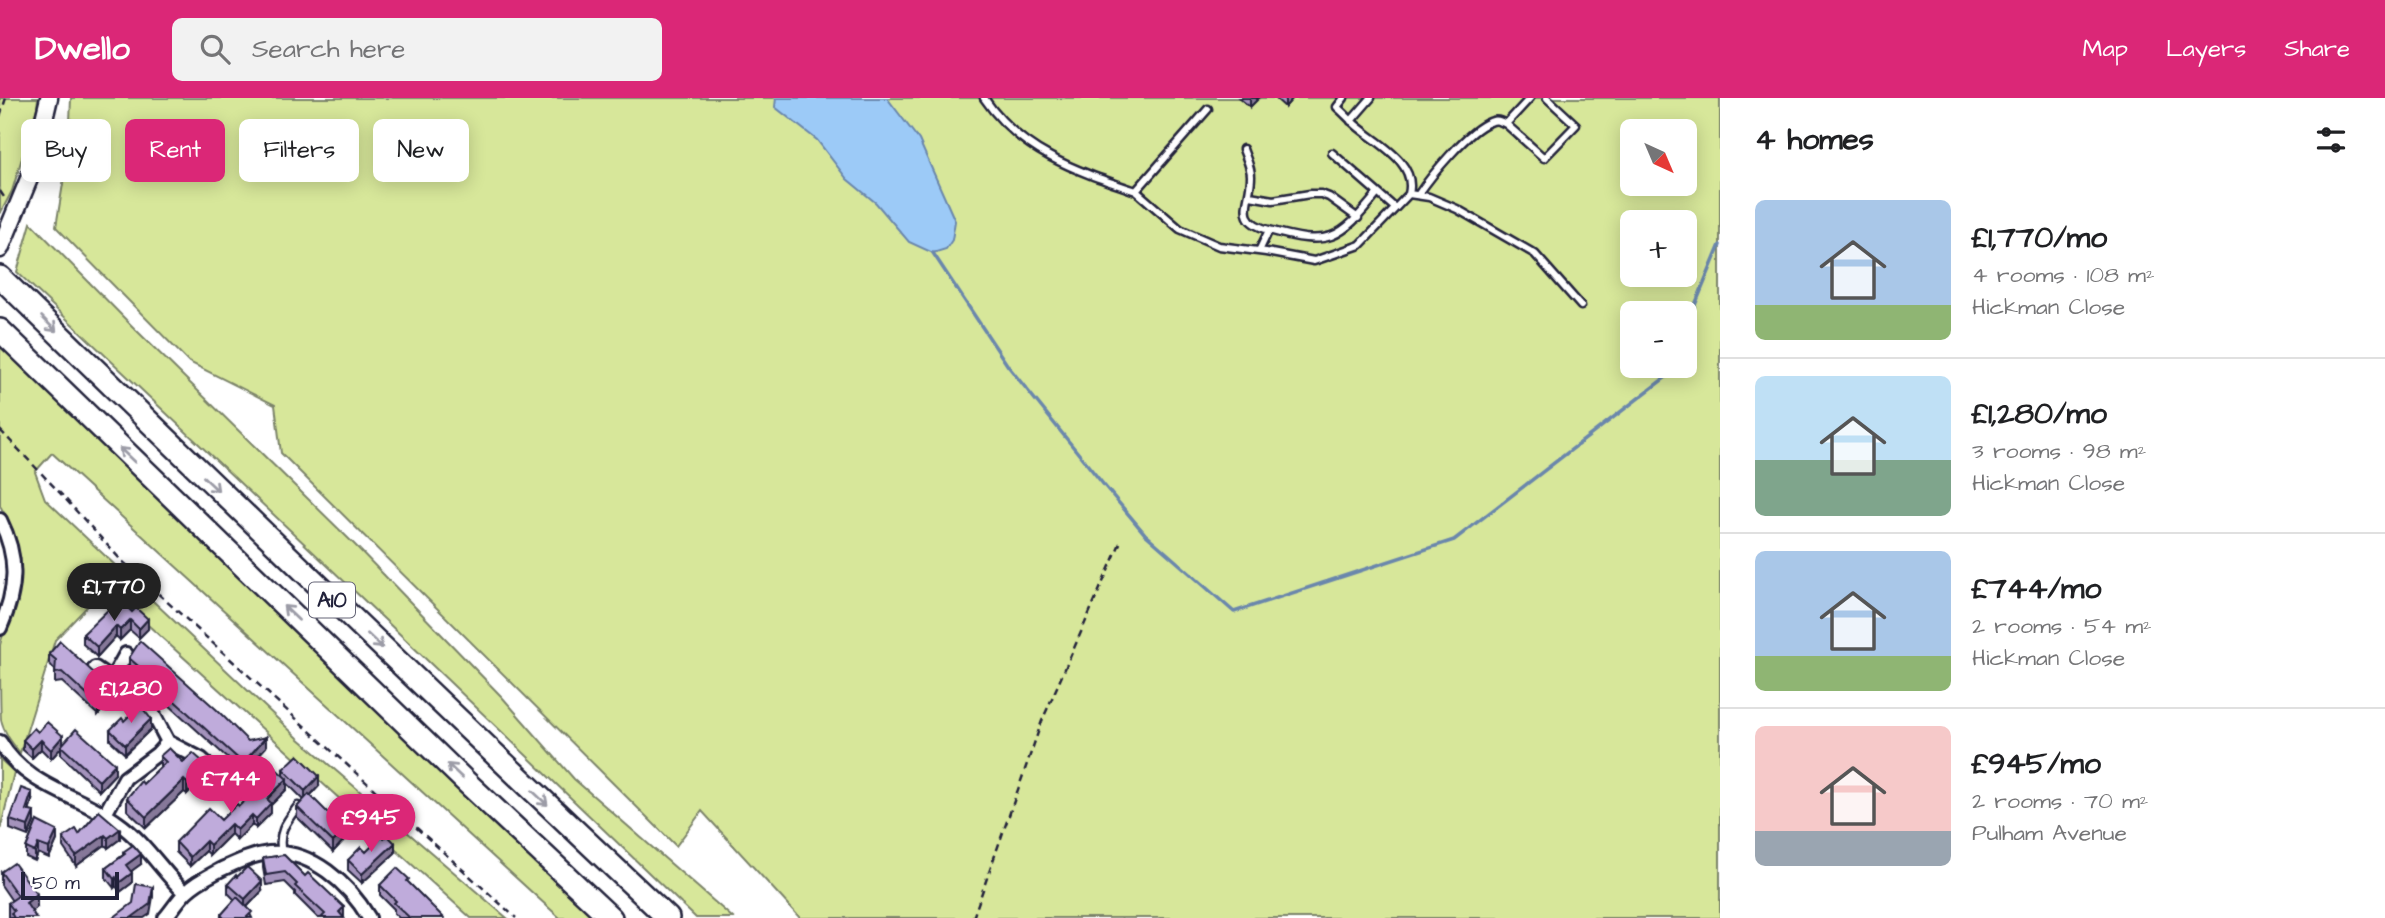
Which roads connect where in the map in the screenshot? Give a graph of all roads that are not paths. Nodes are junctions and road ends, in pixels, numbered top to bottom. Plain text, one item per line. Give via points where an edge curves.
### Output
1 (49, 98) edge
2 (984, 98) edge
3 (1344, 98) edge
4 (1371, 98) edge
5 (1530, 98) edge
6 (1547, 98) edge
7 (1208, 109) dead end
8 (1352, 121) junction
9 (1506, 124) junction
10 (1243, 149) dead end
11 (1332, 152) dead end
12 (1136, 191) junction
13 (1378, 193) junction
14 (1409, 194) junction
15 (1418, 195) junction
16 (1250, 196) junction
17 (1395, 208) junction
18 (1358, 218) junction
19 (1269, 230) junction
20 (2, 245) edge
21 (1259, 251) junction
22 (0, 276) edge
23 (1581, 306) dead end
24 (0, 330) edge
25 (0, 520) edge
26 (0, 628) edge
27 (126, 654) dead end
28 (95, 668) dead end
29 (112, 679) junction
30 (0, 742) edge
31 (169, 742) junction
32 (225, 780) dead end
33 (298, 806) edge
34 (105, 814) junction
35 (282, 853) junction
36 (185, 893) junction
37 (165, 918) edge
38 (369, 918) edge
39 (611, 918) edge
40 (668, 918) edge

1 - 20 street via 31,174
2 - 12 lane via 1045,156
3 - 8 lane via 1337,107
4 - 8 lane
5 - 9 lane
6 - 9 lane via 1576,125 1544,158
7 - 12 lane
8 - 14 lane via 1401,163 1409,174
9 - 15 lane via 1488,122 1473,134 1433,173
10 - 16 lane via 1251,173
11 - 13 lane
12 - 21 lane via 1180,229 1219,246
13 - 17 lane
13 - 18 lane
14 - 15 lane
14 - 17 lane
15 - 23 lane via 1457,209 1535,254
16 - 18 lane via 1273,200 1321,194
16 - 19 lane via 1245,209 1248,220
17 - 21 lane via 1360,245 1314,261
18 - 19 lane via 1336,234 1317,240
19 - 21 lane
22 -> 40 highway, A10
39 -> 24 highway, A10
25 - 26 street via 11,550 14,577 10,607
27 - 29 street
28 - 29 street
29 - 31 street via 150,710
30 - 34 street via 27,772
31 - 32 street via 201,759
31 - 34 street via 125,778
33 - 35 lane via 283,826
34 - 36 street via 135,837
35 - 36 street via 238,862 202,879
35 - 38 street via 311,862 334,877
36 - 37 street

